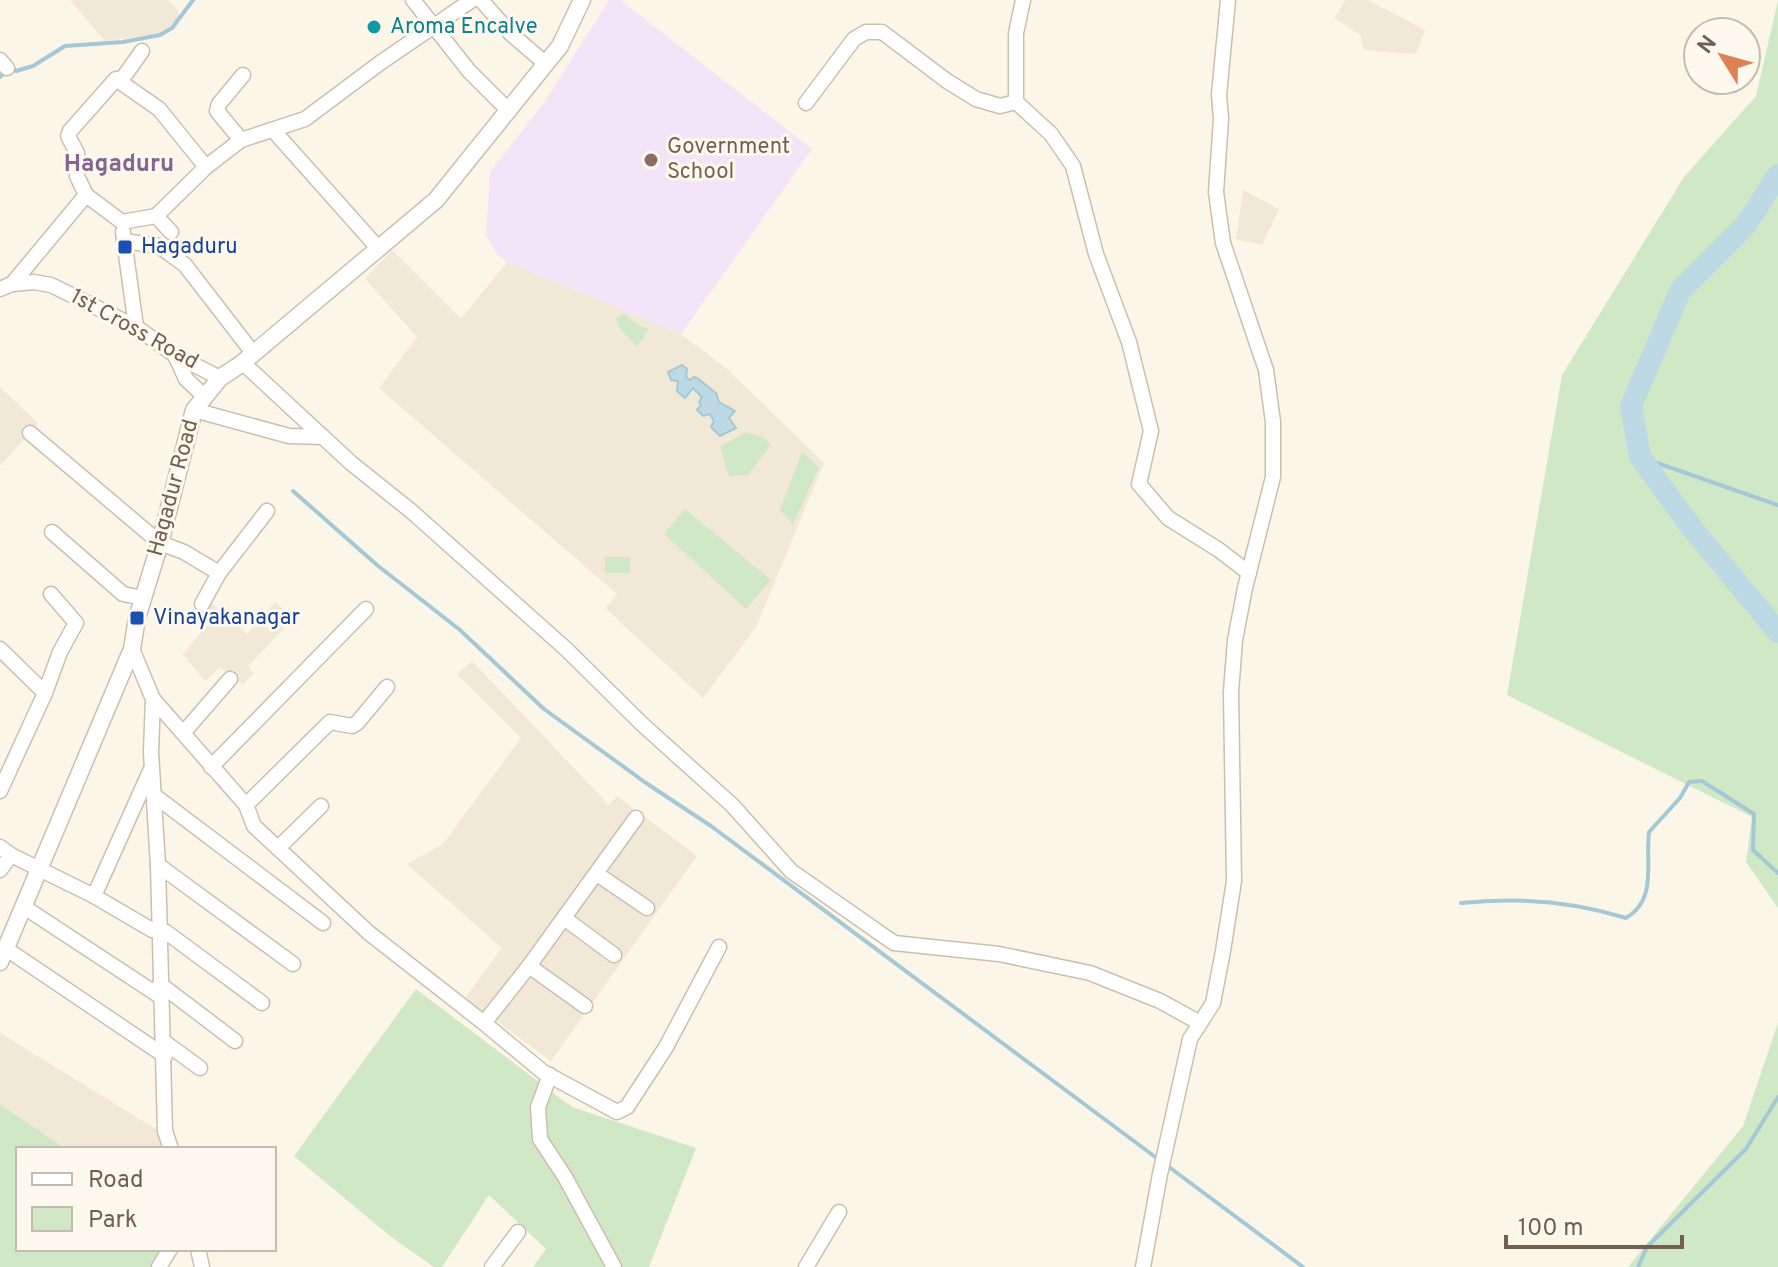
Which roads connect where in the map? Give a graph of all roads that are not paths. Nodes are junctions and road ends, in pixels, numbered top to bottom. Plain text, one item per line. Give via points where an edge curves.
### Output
1 (413, 0) edge
2 (472, 0) edge
3 (481, 0) edge
4 (582, 0) edge
5 (1023, 0) edge
6 (1228, 0) edge
7 (432, 26) junction
8 (142, 51) dead end
9 (546, 64) junction
10 (243, 75) dead end
11 (120, 82) junction
12 (1016, 102) junction
13 (806, 103) dead end
14 (509, 111) junction
15 (273, 130) junction
16 (241, 140) junction
17 (206, 167) junction
18 (86, 195) junction
19 (156, 216) junction
20 (122, 222) junction
21 (171, 232) dead end
22 (124, 241) junction
23 (378, 248) junction
24 (6, 287) edge
25 (136, 327) junction
26 (175, 355) junction
27 (248, 358) junction
28 (220, 378) junction
29 (205, 397) junction
30 (194, 410) junction
31 (30, 433) dead end
32 (323, 437) junction
33 (267, 511) dead end
34 (52, 532) dead end
35 (160, 543) junction
36 (219, 573) junction
37 (1249, 573) junction
38 (51, 594) dead end
39 (143, 598) junction
40 (202, 604) dead end
41 (366, 609) dead end
42 (0, 649) edge
43 (132, 649) junction
44 (230, 679) dead end
45 (387, 687) dead end
46 (45, 693) junction
47 (153, 699) junction
48 (184, 732) junction
49 (152, 767) junction
50 (211, 767) junction
51 (0, 791) edge
52 (155, 796) junction
53 (246, 805) junction
54 (321, 806) dead end
55 (636, 818) dead end
56 (278, 848) junction
57 (6, 851) edge
58 (158, 865) junction
59 (0, 870) edge
60 (40, 870) junction
61 (597, 874) junction
62 (94, 896) junction
63 (24, 907) junction
64 (647, 908) dead end
65 (564, 918) junction
66 (323, 923) dead end
67 (158, 930) junction
68 (719, 947) dead end
69 (3, 955) edge
70 (614, 955) dead end
71 (293, 964) dead end
72 (529, 966) junction
73 (161, 991) junction
74 (262, 1003) dead end
75 (585, 1006) dead end
76 (484, 1023) junction
77 (1200, 1023) junction
78 (235, 1041) dead end
79 (164, 1048) junction
80 (200, 1068) dead end
81 (550, 1075) junction
82 (170, 1147) edge
83 (839, 1212) dead end
84 (518, 1232) dead end
85 (492, 1267) edge
86 (614, 1267) edge
87 (806, 1267) edge
88 (1143, 1267) edge

1 - 7 street
2 - 7 street
3 - 9 street
4 - 9 street, Hagadur Road
5 - 12 street via 1016,33
6 - 37 street via 1216,192 1223,243 1266,370 1273,422 1273,477
7 - 14 street
7 - 15 street via 305,119
8 - 11 street
9 - 14 street, Hagadur Road
10 - 16 street via 217,111
11 - 17 street via 159,109
11 - 18 street via 116,79 68,136
12 - 13 street via 1000,106 976,99 882,32 866,32 854,39
12 - 37 street via 1051,134 1073,166 1096,254 1129,342 1151,431 1139,484 1168,518
14 - 23 street, Hagadur Road via 436,200
15 - 16 street
15 - 23 street
16 - 17 street
17 - 19 street
18 - 20 street
18 - 24 street
19 - 20 street
19 - 21 street
20 - 22 street
22 - 25 street
22 - 27 street via 159,246 185,265
23 - 27 street, Hagadur Road
24 - 25 street, 1st Cross Road via 51,285
25 - 26 street, 1st Cross Road
26 - 28 street, 1st Cross Road
26 - 29 street via 186,379
27 - 28 street, Hagadur Road
27 - 32 street
28 - 29 street, Hagadur Road
29 - 30 street, Hagadur Road
30 - 32 street via 289,436
30 - 35 street, Hagadur Road
31 - 35 street
32 - 77 street via 566,649 732,805 791,871 894,943 999,954 1090,973
33 - 36 street
34 - 39 street via 123,594
35 - 36 street
35 - 39 street, Hagadur Road
36 - 40 street
37 - 77 street via 1231,692 1234,881 1213,1003
38 - 46 street via 76,623
39 - 43 street, Hagadur Road
41 - 50 street
42 - 46 street
43 - 47 street
43 - 60 street, Hagadur Road
44 - 48 street
45 - 53 street via 357,723 330,722
46 - 51 street
47 - 48 street
47 - 49 street
48 - 50 street
49 - 52 street
49 - 62 street
50 - 53 street
52 - 58 street
52 - 66 street
53 - 56 street via 254,826
54 - 56 street
55 - 61 street
56 - 76 street via 369,933
57 - 59 street
57 - 60 street
58 - 67 street
58 - 71 street
60 - 62 street
60 - 63 street, Hagadur Road
61 - 64 street
61 - 65 street
62 - 67 street
63 - 69 street, Hagadur Road
63 - 73 street
65 - 70 street
65 - 72 street
67 - 73 street
67 - 74 street
68 - 81 street via 627,1107 617,1112
69 - 79 street
72 - 75 street
72 - 76 street
73 - 78 street
73 - 79 street
76 - 81 street
77 - 88 street via 1186,1053
79 - 80 street
79 - 82 street via 165,1131
81 - 86 street via 538,1107 540,1139
83 - 87 street
84 - 85 street

